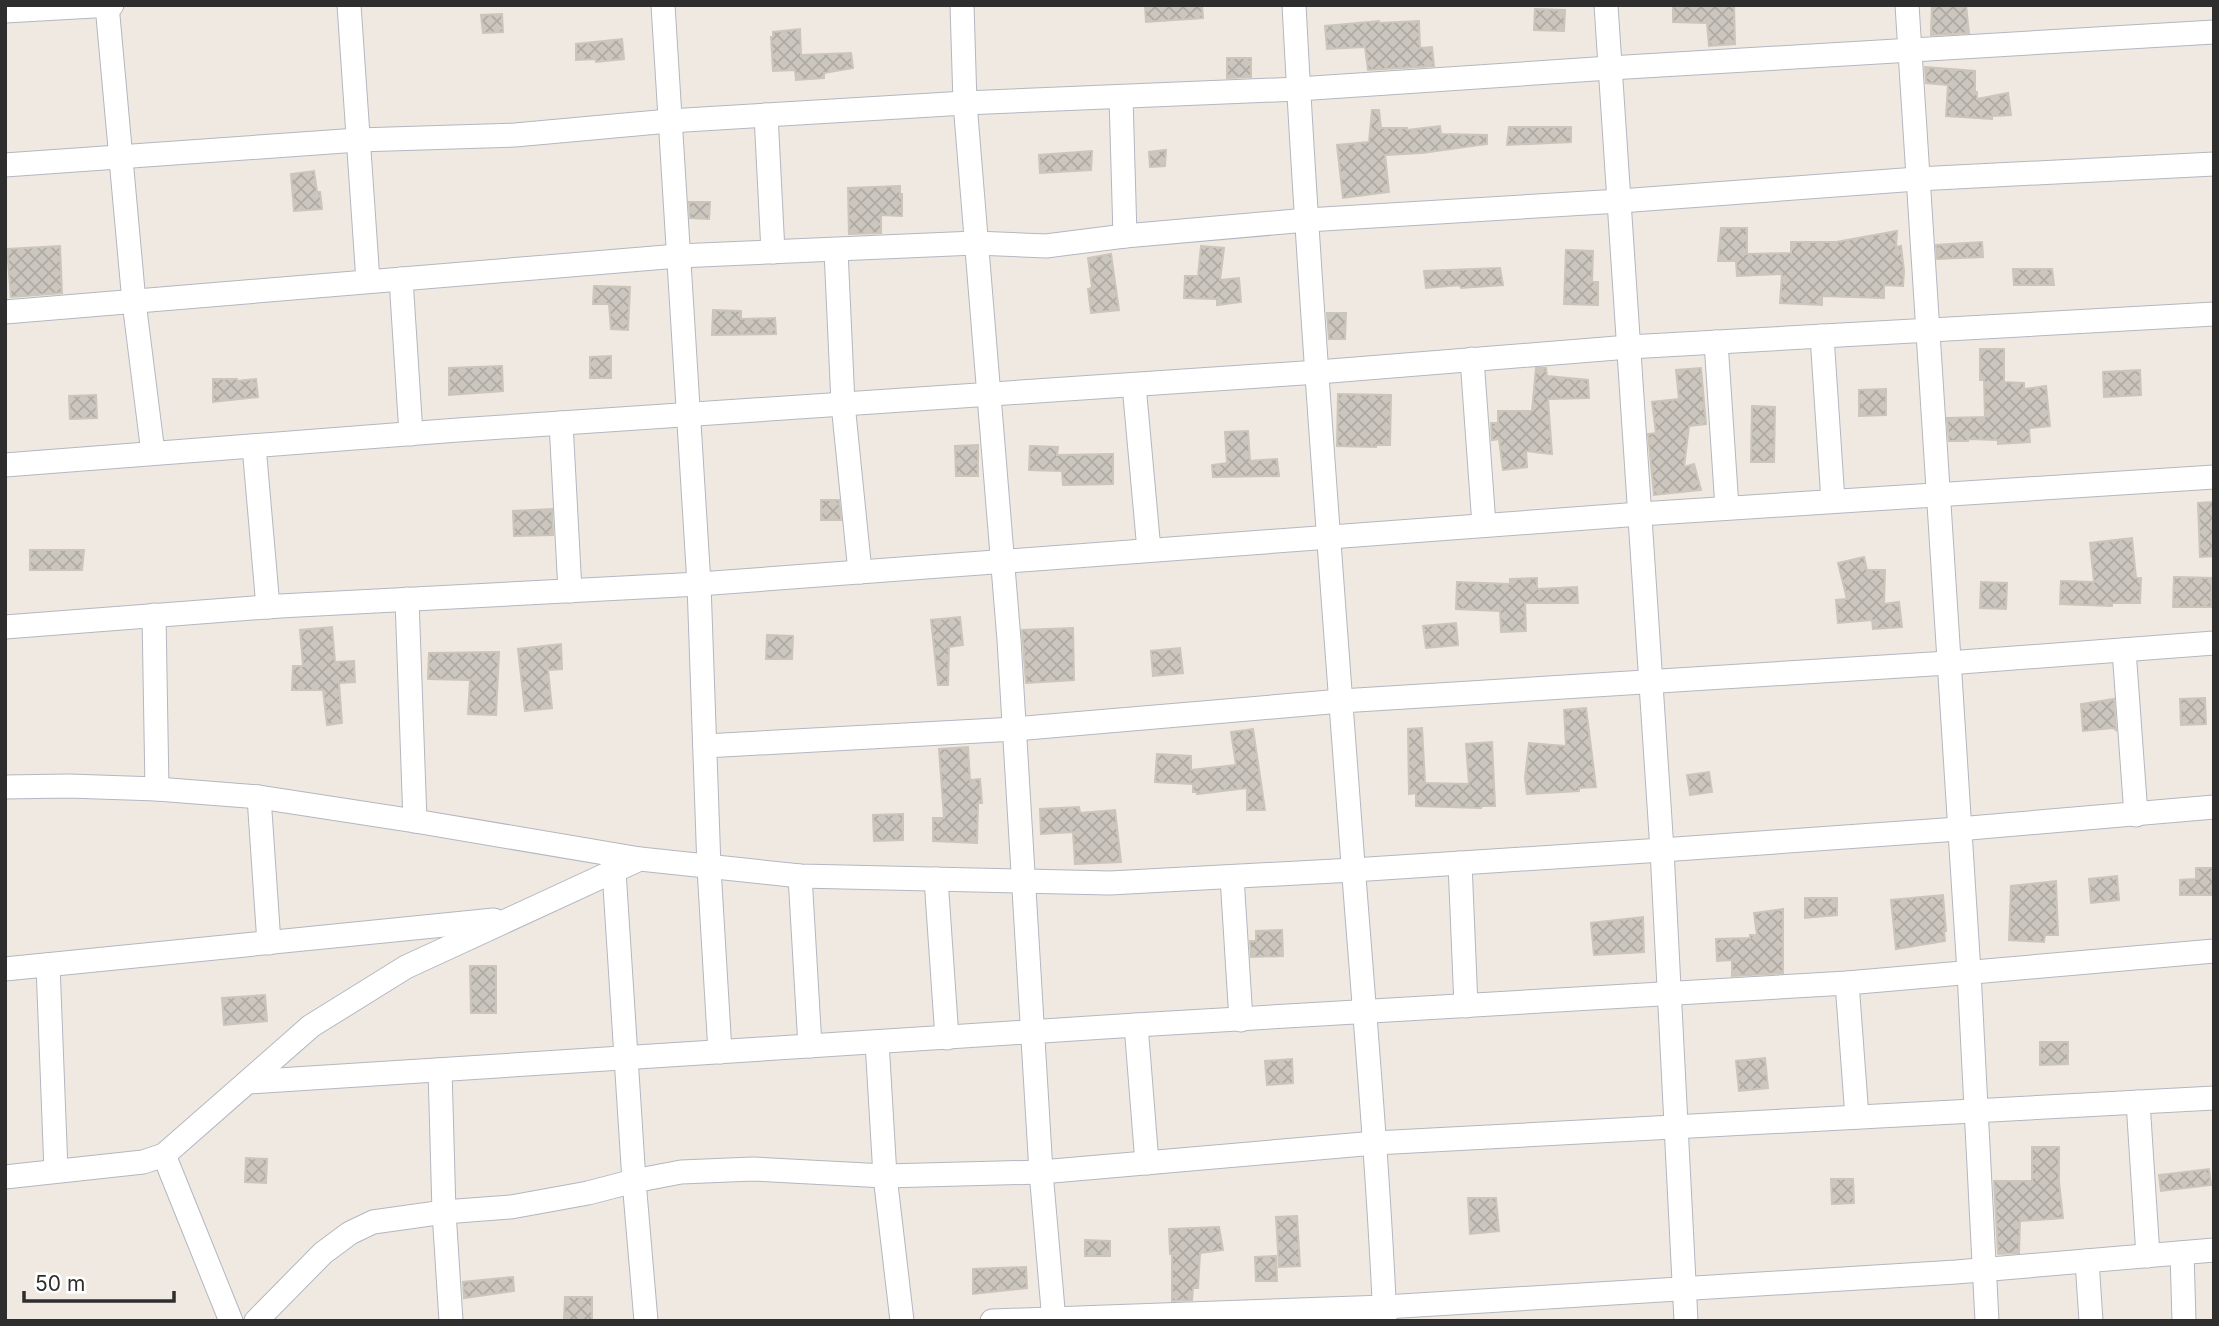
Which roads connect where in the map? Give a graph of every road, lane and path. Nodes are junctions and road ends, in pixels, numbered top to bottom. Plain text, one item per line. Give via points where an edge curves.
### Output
1 (107, 5) edge
2 (113, 5) edge
3 (349, 5) edge
4 (663, 5) edge
5 (961, 5) edge
6 (1294, 5) edge
7 (1606, 5) edge
8 (1907, 5) edge
9 (5, 11) edge
10 (2214, 32) edge
11 (1910, 50) junction
12 (1610, 68) junction
13 (1298, 89) junction
14 (1121, 97) junction
15 (965, 103) junction
16 (766, 115) junction
17 (669, 121) junction
18 (358, 140) junction
19 (121, 158) junction
20 (2214, 164) edge
21 (5, 165) edge
22 (1917, 179) junction
23 (1620, 201) junction
24 (1307, 220) junction
25 (1125, 236) junction
26 (975, 243) junction
27 (836, 250) junction
28 (772, 252) junction
29 (678, 256) junction
30 (401, 279) junction
31 (368, 281) junction
32 (134, 302) junction
33 (5, 312) edge
34 (2214, 314) edge
35 (1927, 330) junction
36 (1822, 336) junction
37 (1716, 342) junction
38 (1629, 347) junction
39 (1472, 359) junction
40 (1318, 372) junction
41 (1134, 384) junction
42 (990, 394) junction
43 (843, 404) junction
44 (688, 414) junction
45 (561, 423) junction
46 (411, 434) junction
47 (254, 446) junction
48 (153, 453) junction
49 (5, 465) edge
50 (2214, 477) edge
51 (1939, 494) junction
52 (1833, 501) junction
53 (1727, 508) junction
54 (1640, 514) junction
55 (1483, 525) junction
56 (1329, 536) junction
57 (1149, 550) junction
58 (1003, 561) junction
59 (860, 572) junction
60 (699, 584) junction
61 (570, 591) junction
62 (407, 599) junction
63 (268, 607) junction
64 (154, 615) junction
65 (5, 626) edge
66 (2214, 643) edge
67 (2124, 649) junction
68 (1948, 663) junction
69 (1651, 681) junction
70 (1340, 702) junction
71 (1014, 729) junction
72 (705, 746) junction
73 (5, 787) edge
74 (157, 789) junction
75 (259, 797) junction
76 (2214, 807) edge
77 (2136, 815) junction
78 (415, 821) junction
79 (1958, 829) junction
80 (1662, 850) junction
81 (640, 859) junction
82 (1460, 863) junction
83 (709, 867) junction
84 (1353, 870) junction
85 (614, 871) junction
86 (800, 876) junction
87 (1232, 877) junction
88 (936, 879) junction
89 (1023, 881) junction
90 (511, 919) junction
91 (269, 943) junction
92 (2214, 951) edge
93 (48, 965) junction
94 (5, 969) edge
95 (1969, 972) junction
96 (1847, 983) junction
97 (1670, 993) junction
98 (1466, 1006) junction
99 (1366, 1012) junction
100 (1241, 1020) junction
101 (1136, 1025) junction
102 (1032, 1032) junction
103 (947, 1038) junction
104 (877, 1042) junction
105 (810, 1046) junction
106 (720, 1052) junction
107 (626, 1058) junction
108 (440, 1070) junction
109 (248, 1082) junction
110 (2214, 1098) edge
111 (2138, 1102) junction
112 (1976, 1111) junction
113 (1857, 1117) junction
114 (1677, 1126) junction
115 (1375, 1143) junction
116 (164, 1155) junction
117 (1147, 1163) junction
118 (56, 1171) junction
119 (1041, 1172) junction
120 (885, 1176) junction
121 (5, 1177) edge
122 (634, 1181) junction
123 (444, 1212) junction
124 (2214, 1250) edge
125 (2182, 1252) junction
126 (2148, 1255) junction
127 (2087, 1261) junction
128 (1984, 1270) junction
129 (1685, 1289) junction
130 (1385, 1314) edge
131 (1054, 1320) edge
132 (231, 1321) edge
133 (256, 1321) edge
134 (451, 1321) edge
135 (646, 1321) edge
136 (902, 1321) edge
137 (992, 1321) edge
138 (1686, 1321) edge
139 (1987, 1321) edge
140 (2091, 1321) edge
141 (2184, 1321) edge

1 - 2 street
1 - 9 street
1 - 19 street
3 - 18 street
4 - 17 street
5 - 15 street
6 - 13 street
7 - 12 street
8 - 11 street
10 - 11 street
11 - 12 street
11 - 22 street
12 - 13 street
12 - 23 street
13 - 14 street
13 - 24 street
14 - 15 street
14 - 25 street
15 - 16 street
15 - 26 street
16 - 17 street
16 - 28 street
17 - 18 street via 515,135
17 - 29 street
18 - 19 street
18 - 31 street
19 - 21 street
19 - 32 street
20 - 22 street
22 - 23 street
22 - 35 street
23 - 24 street
23 - 38 street
24 - 25 street
24 - 40 street
25 - 26 street via 1046,246
26 - 27 street
26 - 42 street
27 - 28 street
27 - 43 street
28 - 29 street
29 - 30 street
29 - 44 street
30 - 31 street
30 - 46 street
31 - 32 street
32 - 33 street
32 - 48 street
34 - 35 street
35 - 36 street
35 - 51 street
36 - 37 street
36 - 52 street
37 - 38 street
37 - 53 street
38 - 39 street
38 - 54 street
39 - 40 street
39 - 55 street
40 - 41 street
40 - 56 street
41 - 42 street
41 - 57 street
42 - 43 street
42 - 58 street
43 - 44 street
43 - 59 street
44 - 45 street
44 - 60 street
45 - 46 street
45 - 61 street
46 - 47 street
47 - 48 street
47 - 63 street
48 - 49 street
50 - 51 street
51 - 52 street
51 - 68 street
52 - 53 street
53 - 54 street
54 - 55 street
54 - 69 street
55 - 56 street
56 - 57 street
56 - 70 street
57 - 58 street
58 - 59 street
58 - 71 street
59 - 60 street
60 - 61 street
60 - 72 street
61 - 62 street
62 - 63 street
62 - 78 street
63 - 64 street
64 - 65 street
64 - 74 street
66 - 67 street
67 - 68 street
67 - 77 street
68 - 69 street
68 - 79 street
69 - 70 street
69 - 80 street
70 - 71 street
70 - 84 street
71 - 72 street
71 - 89 street
72 - 83 street
73 - 74 street
74 - 75 street
75 - 78 street
75 - 91 street
76 - 77 street
77 - 79 street
78 - 81 street
79 - 80 street
79 - 95 street
80 - 82 street
80 - 97 street
81 - 83 street
81 - 85 street
82 - 84 street
82 - 98 street
83 - 86 street
83 - 106 street
84 - 87 street
84 - 99 street
85 - 90 street
85 - 107 street
86 - 88 street
86 - 105 street
87 - 89 street via 1110,883
87 - 100 street
88 - 89 street
88 - 103 street
89 - 102 street
90 - 91 street
90 - 109 street via 406,967 311,1026
91 - 93 street
92 - 95 street
93 - 94 street
93 - 118 street
95 - 96 street
95 - 112 street
96 - 97 street
96 - 113 street
97 - 98 street
97 - 114 street
98 - 99 street
99 - 100 street
99 - 115 street
100 - 101 street
101 - 102 street
101 - 117 street
102 - 103 street
102 - 119 street
103 - 104 street
104 - 105 street
104 - 120 street
105 - 106 street
106 - 107 street
107 - 108 street
107 - 122 street
108 - 109 street
108 - 123 street
109 - 116 street
110 - 111 street
111 - 112 street
111 - 126 street
112 - 113 street
112 - 128 street
113 - 114 street
114 - 115 street
114 - 129 street
115 - 117 street
115 - 130 street
116 - 118 street via 143,1162
116 - 132 street
117 - 119 street
118 - 121 street
119 - 120 street
119 - 131 street
120 - 122 street via 753,1169 681,1172
120 - 136 street
122 - 123 street via 511,1207
122 - 135 street
123 - 133 street via 373,1222 350,1233 323,1253
123 - 134 street
124 - 125 street
125 - 126 street
125 - 141 street
126 - 127 street
127 - 128 street
127 - 140 street
128 - 129 street
128 - 139 street
129 - 130 street
129 - 138 street
130 - 131 street
131 - 137 street

